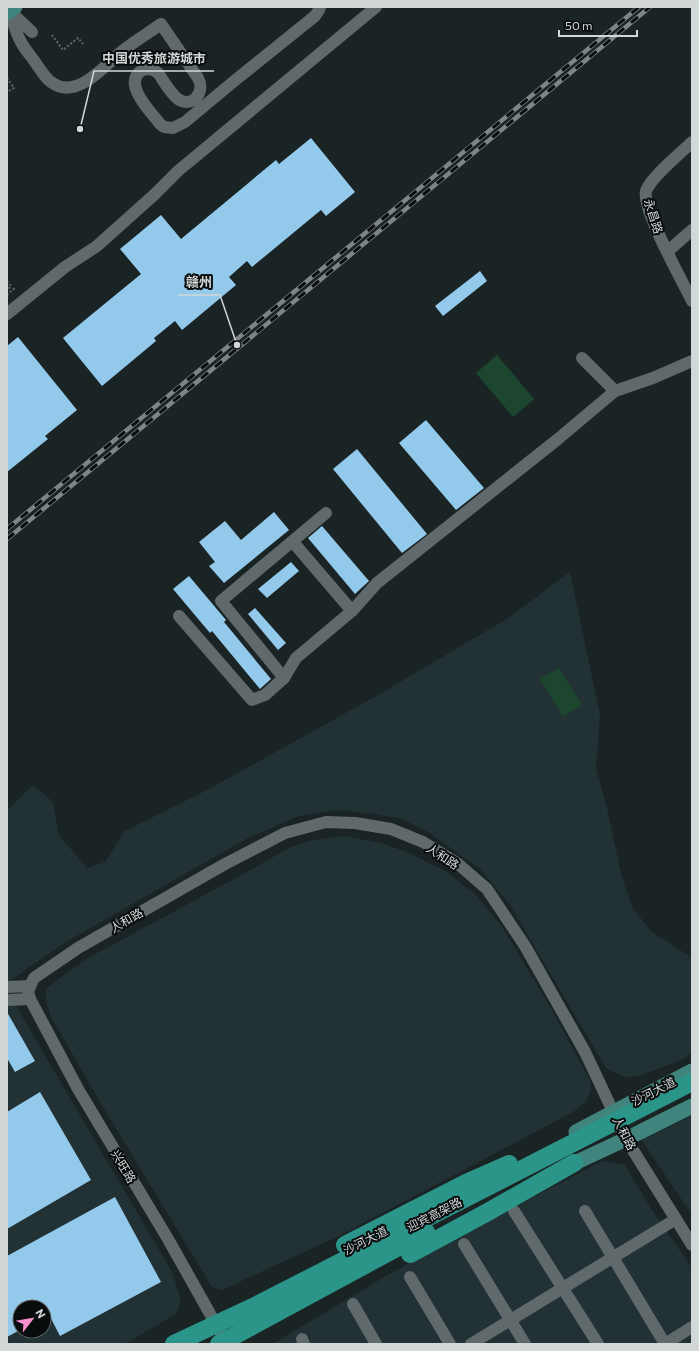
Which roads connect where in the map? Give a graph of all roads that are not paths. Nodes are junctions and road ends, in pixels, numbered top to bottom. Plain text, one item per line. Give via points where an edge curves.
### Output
1 (320, 7) edge
2 (376, 7) edge
3 (10, 10) edge
4 (32, 32) dead end
5 (692, 142) edge
6 (692, 230) edge
7 (668, 251) junction
8 (692, 301) edge
9 (7, 314) edge
10 (582, 358) dead end
11 (692, 361) edge
12 (615, 391) junction
13 (326, 513) dead end
14 (292, 542) junction
15 (352, 611) junction
16 (179, 616) dead end
17 (284, 678) junction
18 (30, 986) junction
19 (7, 987) edge
20 (30, 999) junction
21 (7, 1000) edge
22 (692, 1071) edge
23 (692, 1082) edge
24 (692, 1094) edge
25 (692, 1106) edge
26 (613, 1112) junction
27 (626, 1139) junction
28 (562, 1140) junction
29 (574, 1163) junction
30 (514, 1211) dead end
31 (585, 1211) dead end
32 (676, 1219) junction
33 (464, 1244) dead end
34 (692, 1245) edge
35 (612, 1258) junction
36 (410, 1277) dead end
37 (563, 1289) junction
38 (353, 1304) dead end
39 (257, 1314) junction
40 (212, 1318) junction
41 (511, 1320) junction
42 (692, 1327) edge
43 (167, 1344) edge
44 (174, 1344) edge
45 (219, 1344) edge
46 (228, 1344) edge
47 (235, 1344) edge
48 (376, 1344) edge
49 (450, 1344) edge
50 (471, 1344) edge
51 (525, 1344) edge
52 (598, 1344) edge
53 (665, 1344) edge

1 - 3 street via 314,16 211,101 185,122 173,128 160,124 138,94 134,83 137,75 143,70 151,69 158,73 177,98 188,101 196,98 201,91 198,78 161,24 88,80 65,87 57,86 44,74 20,40
2 - 9 street via 178,171 97,246 65,267
3 - 4 street
5 - 7 street, 永昌路 via 656,176 647,191 646,198 655,227
6 - 7 street
7 - 8 street, 永昌路
10 - 12 street
11 - 12 street
12 - 15 street via 377,583
13 - 14 street
14 - 15 street
14 - 17 street via 221,601
15 - 17 street via 296,658
16 - 17 street via 252,700 265,695
18 - 19 street
18 - 20 street, 兴旺路
18 - 26 street, 人和路 via 34,978 78,948 285,833 326,822 356,823 391,830 423,842 457,863 487,889 533,959 585,1052
20 - 21 street
20 - 40 street, 兴旺路 via 78,1089
22 - 26 main road, 沙河大道
23 - 39 highway, 迎宾高架路
24 - 39 highway, 迎宾高架路
25 - 27 main road
26 - 27 street, 人和路
26 - 28 main road, 沙河大道
27 - 29 main road
27 - 32 street, 人和路
28 - 39 highway via 466,1183 328,1254
28 - 40 main road, 沙河大道
29 - 39 highway via 486,1214 347,1288
29 - 47 main road via 497,1201
30 - 37 street
31 - 35 street
32 - 34 street, 人和路
32 - 35 street
33 - 41 street
35 - 37 street
35 - 53 street
36 - 49 street
37 - 41 street
37 - 52 street
38 - 48 street
39 - 44 highway, 迎宾高架路
39 - 45 highway, 迎宾高架路
40 - 43 main road, 沙河大道
40 - 46 street, 兴旺路
41 - 50 street
41 - 51 street
42 - 53 street

